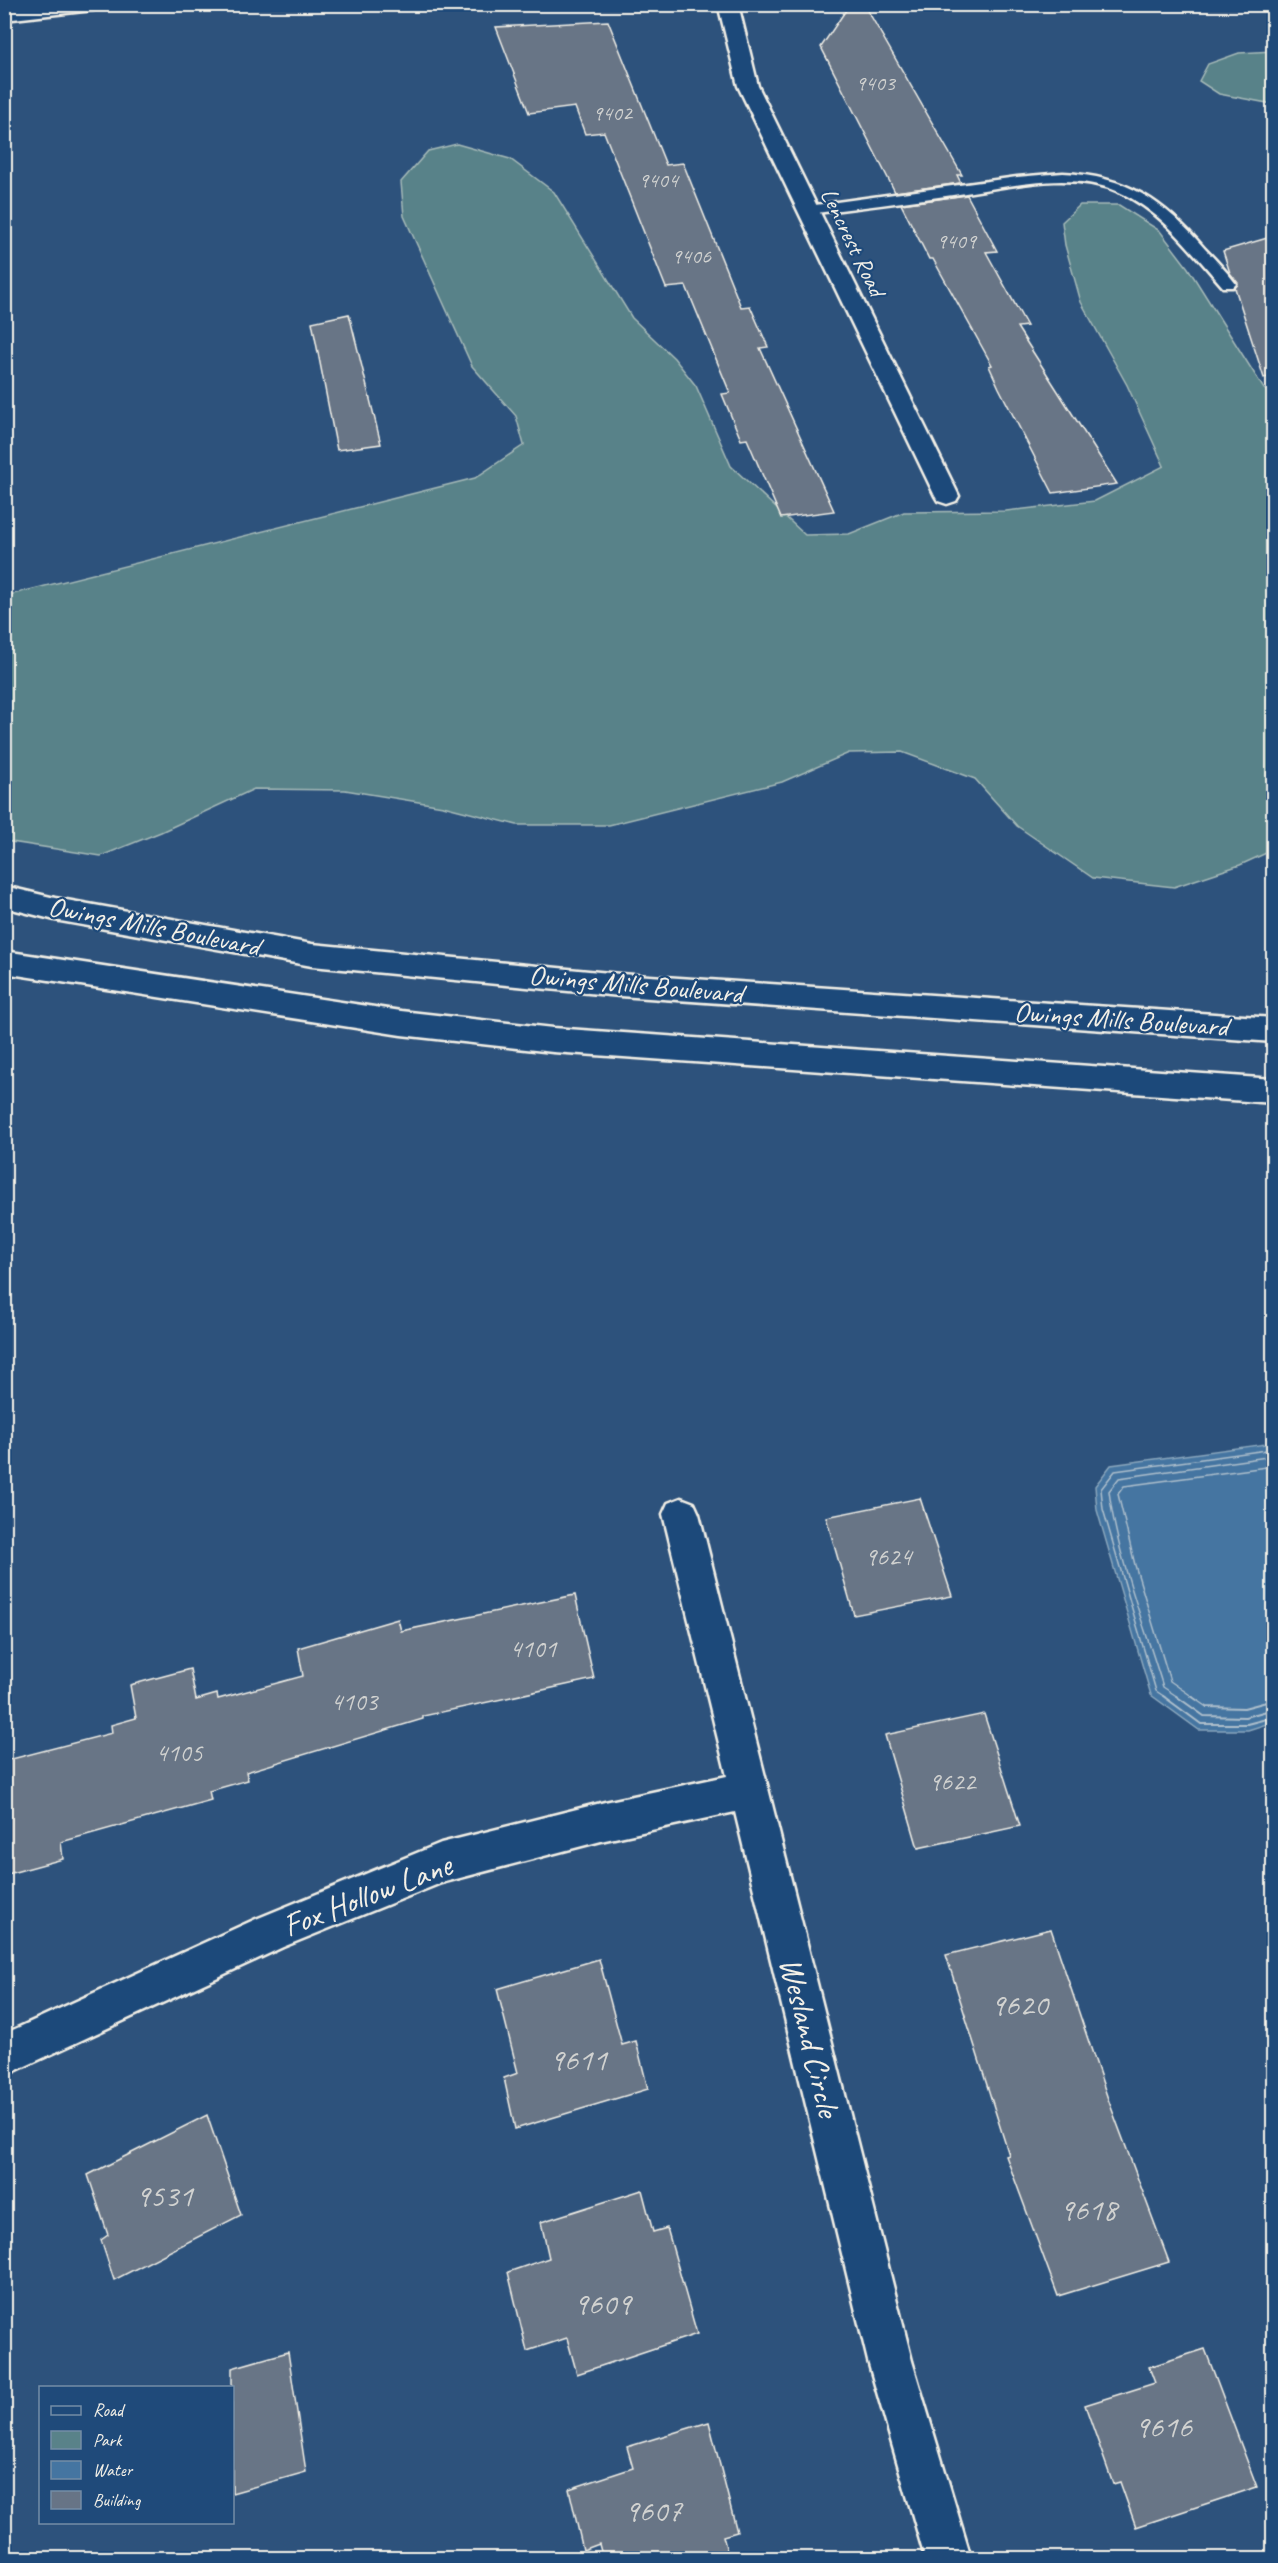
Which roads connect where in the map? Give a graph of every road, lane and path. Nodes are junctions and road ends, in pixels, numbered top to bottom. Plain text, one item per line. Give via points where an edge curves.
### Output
1 (93, 4) edge
2 (728, 4) edge
3 (4, 14) edge
4 (808, 210) junction
5 (1228, 284) dead end
6 (947, 496) dead end
7 (4, 896) edge
8 (4, 962) edge
9 (1274, 1030) edge
10 (1274, 1091) edge
11 (681, 1514) dead end
12 (749, 1790) junction
13 (4, 2056) edge
14 (948, 2559) edge

1 - 3 street
2 - 4 street, Lencrest Road via 748,86
4 - 5 lane via 1037,179 1104,180 1126,189 1170,219
4 - 6 street, Lencrest Road
7 - 9 street, Owings Mills Boulevard via 55,909 312,955 620,985
8 - 10 street, Owings Mills Boulevard via 401,1023 553,1040
11 - 12 street, Wesland Circle
12 - 13 street, Fox Hollow Lane via 605,1821 441,1863 270,1933
12 - 14 street, Wesland Circle via 890,2361

